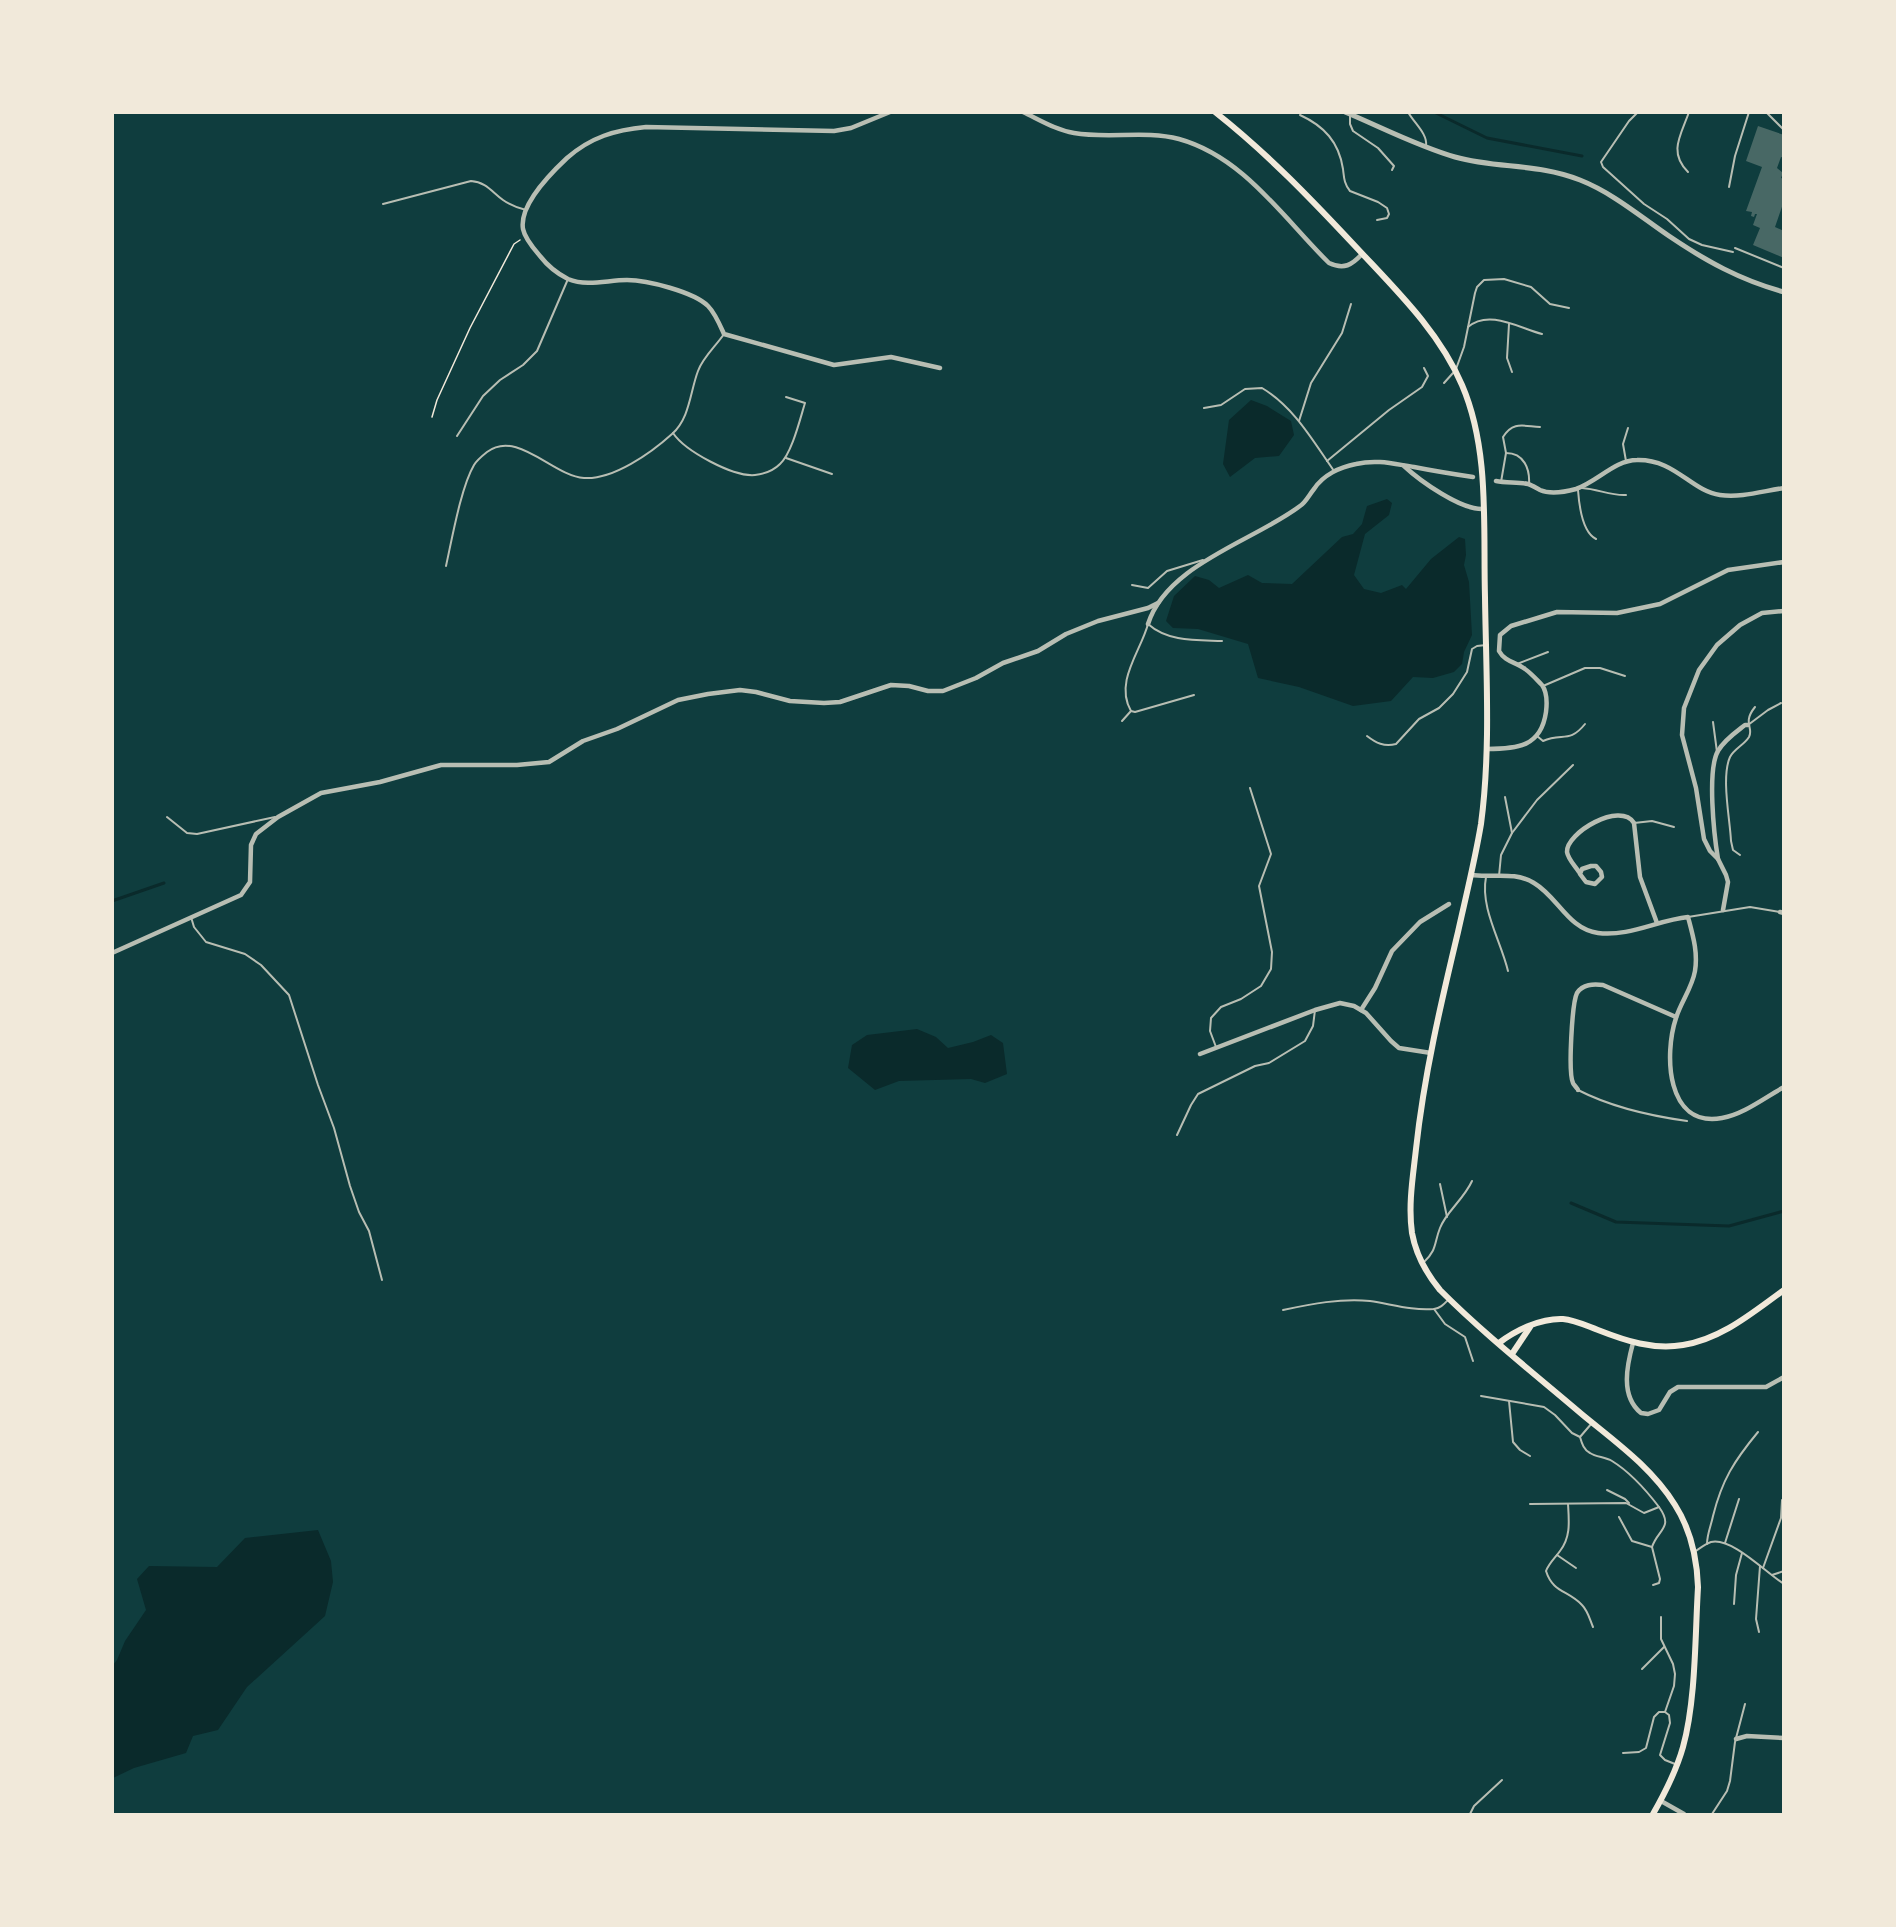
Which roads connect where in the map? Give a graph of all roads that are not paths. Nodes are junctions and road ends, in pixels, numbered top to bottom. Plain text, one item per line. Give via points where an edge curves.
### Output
1 (890, 112) edge
2 (1023, 112) edge
3 (1215, 112) edge
4 (1408, 112) edge
5 (1638, 112) edge
6 (1689, 112) edge
7 (1749, 112) edge
8 (1766, 112) edge
9 (1347, 114) edge
10 (1300, 115) dead end
11 (1784, 130) edge
12 (1426, 146) junction
13 (1392, 170) dead end
14 (1688, 172) dead end
15 (1728, 187) dead end
16 (383, 204) dead end
17 (525, 210) junction
18 (1377, 220) dead end
19 (1735, 248) dead end
20 (1733, 252) dead end
21 (1362, 254) junction
22 (1784, 268) edge
23 (568, 279) junction
24 (1784, 292) edge
25 (1351, 304) dead end
26 (1569, 308) dead end
27 (1509, 324) junction
28 (1468, 327) junction
29 (724, 334) junction
30 (1542, 334) dead end
31 (940, 368) dead end
32 (1424, 368) dead end
33 (1512, 372) dead end
34 (1443, 383) dead end
35 (786, 397) dead end
36 (1204, 408) dead end
37 (1299, 421) junction
38 (1540, 427) dead end
39 (1628, 428) dead end
40 (673, 433) junction
41 (457, 436) dead end
42 (1506, 453) junction
43 (786, 458) junction
44 (1327, 461) junction
45 (1626, 461) junction
46 (1404, 466) junction
47 (1334, 471) junction
48 (832, 474) dead end
49 (1473, 477) dead end
50 (1498, 482) joint
51 (1529, 484) junction
52 (1578, 488) junction
53 (1784, 488) edge
54 (1626, 495) dead end
55 (1483, 509) junction
56 (1596, 539) dead end
57 (1203, 560) dead end
58 (1784, 562) edge
59 (446, 566) dead end
60 (1132, 585) dead end
61 (1158, 603) junction
62 (1784, 611) edge
63 (1148, 624) junction
64 (1222, 641) dead end
65 (1486, 645) junction
66 (1548, 652) dead end
67 (1515, 665) junction
68 (1624, 676) dead end
69 (1543, 686) junction
70 (1194, 695) dead end
71 (1781, 703) dead end
72 (1755, 707) dead end
73 (1131, 711) junction
74 (1122, 721) dead end
75 (1713, 722) dead end
76 (1585, 724) dead end
77 (1748, 725) junction
78 (1367, 736) dead end
79 (1537, 736) junction
80 (1487, 748) junction
81 (1717, 752) junction
82 (1573, 765) dead end
83 (1250, 788) dead end
84 (1505, 797) dead end
85 (167, 817) dead end
86 (278, 817) junction
87 (1634, 823) junction
88 (1674, 827) dead end
89 (1512, 833) junction
90 (1740, 855) dead end
91 (1718, 859) junction
92 (1580, 872) junction
93 (1471, 875) junction
94 (1499, 876) junction
95 (1486, 877) junction
96 (1449, 904) dead end
97 (1723, 910) junction
98 (1782, 913) edge
99 (191, 917) junction
100 (1688, 917) junction
101 (1658, 923) junction
102 (112, 953) edge
103 (1508, 971) dead end
104 (1315, 1010) junction
105 (1361, 1010) junction
106 (1676, 1017) junction
107 (1216, 1047) junction
108 (1431, 1053) junction
109 (1200, 1054) dead end
110 (1784, 1087) edge
111 (1578, 1090) joint
112 (1687, 1121) dead end
113 (1177, 1135) dead end
114 (1472, 1181) dead end
115 (1440, 1184) dead end
116 (1446, 1217) junction
117 (1422, 1264) junction
118 (382, 1280) dead end
119 (1784, 1290) edge
120 (1449, 1299) junction
121 (1434, 1309) junction
122 (1283, 1310) dead end
123 (1530, 1328) junction
124 (1499, 1343) junction
125 (1633, 1343) junction
126 (1512, 1354) junction
127 (1473, 1361) dead end
128 (1784, 1377) edge
129 (1481, 1396) dead end
130 (1509, 1401) junction
131 (1592, 1423) junction
132 (1758, 1432) dead end
133 (1580, 1437) junction
134 (1530, 1456) dead end
135 (1607, 1490) dead end
136 (1739, 1499) dead end
137 (1782, 1500) dead end
138 (1629, 1503) junction
139 (1530, 1504) dead end
140 (1568, 1504) junction
141 (1659, 1507) junction
142 (1619, 1517) dead end
143 (1725, 1543) junction
144 (1707, 1544) junction
145 (1652, 1547) junction
146 (1694, 1552) junction
147 (1742, 1553) junction
148 (1557, 1555) junction
149 (1761, 1567) junction
150 (1576, 1568) dead end
151 (1784, 1570) edge
152 (1772, 1575) junction
153 (1784, 1584) edge
154 (1653, 1585) dead end
155 (1734, 1605) dead end
156 (1661, 1617) dead end
157 (1593, 1627) dead end
158 (1759, 1632) dead end
159 (1664, 1647) junction
160 (1642, 1668) dead end
161 (1745, 1704) dead end
162 (1665, 1712) junction
163 (1784, 1738) edge
164 (1736, 1739) junction
165 (1623, 1753) dead end
166 (1677, 1765) junction
167 (1502, 1780) dead end
168 (1661, 1801) junction
169 (1653, 1814) edge
170 (1682, 1814) edge
171 (1470, 1815) edge
172 (1712, 1815) edge

1 - 17 street via 834,131 646,127 616,131 572,154
2 - 21 street via 1073,133 1164,137 1200,147 1246,177 1333,266 1347,267
3 - 21 main road via 1291,178
4 - 12 lane via 1425,136
5 - 20 lane via 1601,162 1603,167 1689,239 1702,246
6 - 14 lane via 1677,152 1678,161
7 - 15 lane
8 - 11 lane
9 - 12 street
9 - 13 lane via 1353,131 1384,154 1394,166
10 - 18 lane via 1316,122 1331,137 1350,191 1388,208 1387,218
12 - 24 street via 1461,158 1547,169 1579,180 1605,192 1706,260 1750,282
16 - 17 lane via 471,181 485,185 505,202
17 - 23 street via 526,236 546,263
19 - 22 lane
21 - 55 main road via 1426,325 1456,371 1477,437
23 - 29 street via 595,284 642,281 682,293 708,307
23 - 41 lane via 537,351 483,396
25 - 37 lane via 1342,333 1311,383
26 - 28 lane via 1550,304 1532,287 1517,281 1487,279 1475,293
27 - 28 lane via 1493,319
27 - 30 lane
27 - 33 lane via 1508,358
28 - 34 lane via 1457,367
29 - 31 street via 834,365 891,357
29 - 40 lane via 698,371 688,407
32 - 44 lane via 1428,376 1422,387
35 - 43 lane via 805,403
36 - 37 lane via 1221,405 1245,389 1262,388
37 - 44 lane
38 - 42 lane via 1509,428 1503,437
39 - 45 lane via 1623,444
40 - 43 lane via 694,452 744,474 774,469
40 - 59 lane via 620,470 586,478 557,469 519,448 490,450 472,469
42 - 50 lane
42 - 51 lane via 1523,459 1530,472
43 - 48 lane
44 - 47 lane
45 - 52 street
45 - 53 street via 1646,460 1670,467 1721,496
46 - 47 street via 1371,461
46 - 49 street
46 - 55 street via 1426,484 1473,509
47 - 61 street via 1315,486 1300,506 1203,562
50 - 51 street
51 - 52 street via 1552,492
52 - 54 lane
52 - 56 lane via 1586,527
55 - 65 main road
57 - 60 lane via 1167,571 1148,588
58 - 67 street via 1728,570 1668,600 1623,612 1565,611 1527,619 1506,629 1499,638 1500,654
61 - 63 street
61 - 86 street via 1066,633 1038,651 944,691 891,685 840,702 824,703 790,701 740,690 690,697 583,741 549,762 441,765 380,783 321,793
62 - 91 street via 1762,613 1717,645 1700,670 1684,708 1682,735 1704,839
63 - 64 lane via 1169,636
63 - 73 lane via 1127,680 1125,697
65 - 78 lane via 1472,649 1467,672 1453,694 1419,719 1396,744 1386,746
65 - 80 main road
66 - 67 lane
67 - 69 street
68 - 69 lane via 1585,668
69 - 79 street via 1546,710
70 - 73 lane
71 - 77 lane
72 - 77 lane
73 - 74 lane
75 - 81 lane
76 - 79 lane via 1569,737 1543,741
77 - 81 street
77 - 90 lane via 1749,736 1729,760 1727,779 1731,841 1733,850
79 - 80 street via 1523,745
80 - 93 main road via 1483,808
81 - 91 street via 1713,777
82 - 89 lane via 1537,800
83 - 107 lane via 1271,854 1259,886 1272,952 1271,969 1261,986 1221,1007 1211,1018 1210,1032
84 - 89 lane
85 - 86 lane via 187,833 197,834
86 - 99 street via 261,828 253,840 252,877 246,890
87 - 88 lane via 1652,821
87 - 92 street via 1624,815 1613,815 1570,839 1569,859
87 - 101 street via 1640,877
89 - 94 lane via 1502,855
91 - 97 street via 1728,882
92 - 92 street via 1591,884 1602,877 1596,866
93 - 95 street
93 - 108 main road
94 - 95 street
94 - 101 street via 1534,882 1577,925 1590,932 1618,933
95 - 103 lane via 1486,903
96 - 105 street via 1420,922 1392,951
97 - 98 lane via 1750,907
97 - 100 lane
99 - 102 street
99 - 118 lane via 206,942 245,954 289,995
100 - 101 street
100 - 106 street via 1695,941 1695,970
104 - 105 street via 1340,1003
104 - 107 street
104 - 113 lane via 1313,1026 1305,1041 1269,1063 1198,1094
105 - 108 street via 1399,1048
106 - 110 street via 1671,1073 1677,1096 1691,1112 1709,1119 1732,1115
106 - 111 street via 1603,985 1581,989 1575,999 1571,1046 1572,1080
107 - 109 street
108 - 117 main road via 1418,1133 1411,1215
111 - 112 lane via 1644,1113
114 - 116 lane
115 - 116 lane
116 - 117 lane via 1433,1253
117 - 120 main road
119 - 125 main road via 1710,1338 1670,1347
120 - 121 lane
120 - 124 main road
121 - 122 lane via 1341,1301
121 - 127 lane via 1445,1324 1465,1337
123 - 124 main road
123 - 125 main road via 1564,1319
123 - 126 main road
124 - 126 main road
125 - 128 street via 1627,1383 1632,1404 1641,1413 1659,1410 1678,1387 1766,1387
126 - 131 main road
129 - 130 lane
130 - 133 lane via 1544,1407
130 - 134 lane via 1513,1442
131 - 133 lane
131 - 146 main road via 1640,1462 1662,1486 1683,1519
132 - 144 lane via 1735,1461 1720,1489
133 - 141 lane via 1588,1453 1623,1469
135 - 138 lane
136 - 143 lane
137 - 149 lane via 1781,1518
138 - 140 lane
138 - 141 lane via 1644,1513
139 - 140 lane
140 - 148 lane via 1567,1541
141 - 145 lane via 1665,1527
142 - 145 lane via 1632,1542
143 - 144 lane
143 - 147 lane
144 - 146 lane
145 - 154 lane via 1660,1579
146 - 166 main road via 1698,1587 1691,1695
147 - 149 lane
147 - 155 lane
148 - 150 lane
148 - 157 lane via 1549,1563 1548,1578 1557,1590 1582,1604
149 - 152 lane
149 - 158 lane via 1756,1619
151 - 152 lane
152 - 153 lane
156 - 159 lane
159 - 160 lane
159 - 162 lane via 1675,1674
161 - 164 lane
162 - 165 lane via 1654,1717 1646,1748
162 - 166 lane via 1670,1723 1660,1755
163 - 164 street
164 - 172 lane via 1727,1791
166 - 168 main road
167 - 171 lane via 1474,1806
168 - 169 main road
168 - 170 street

